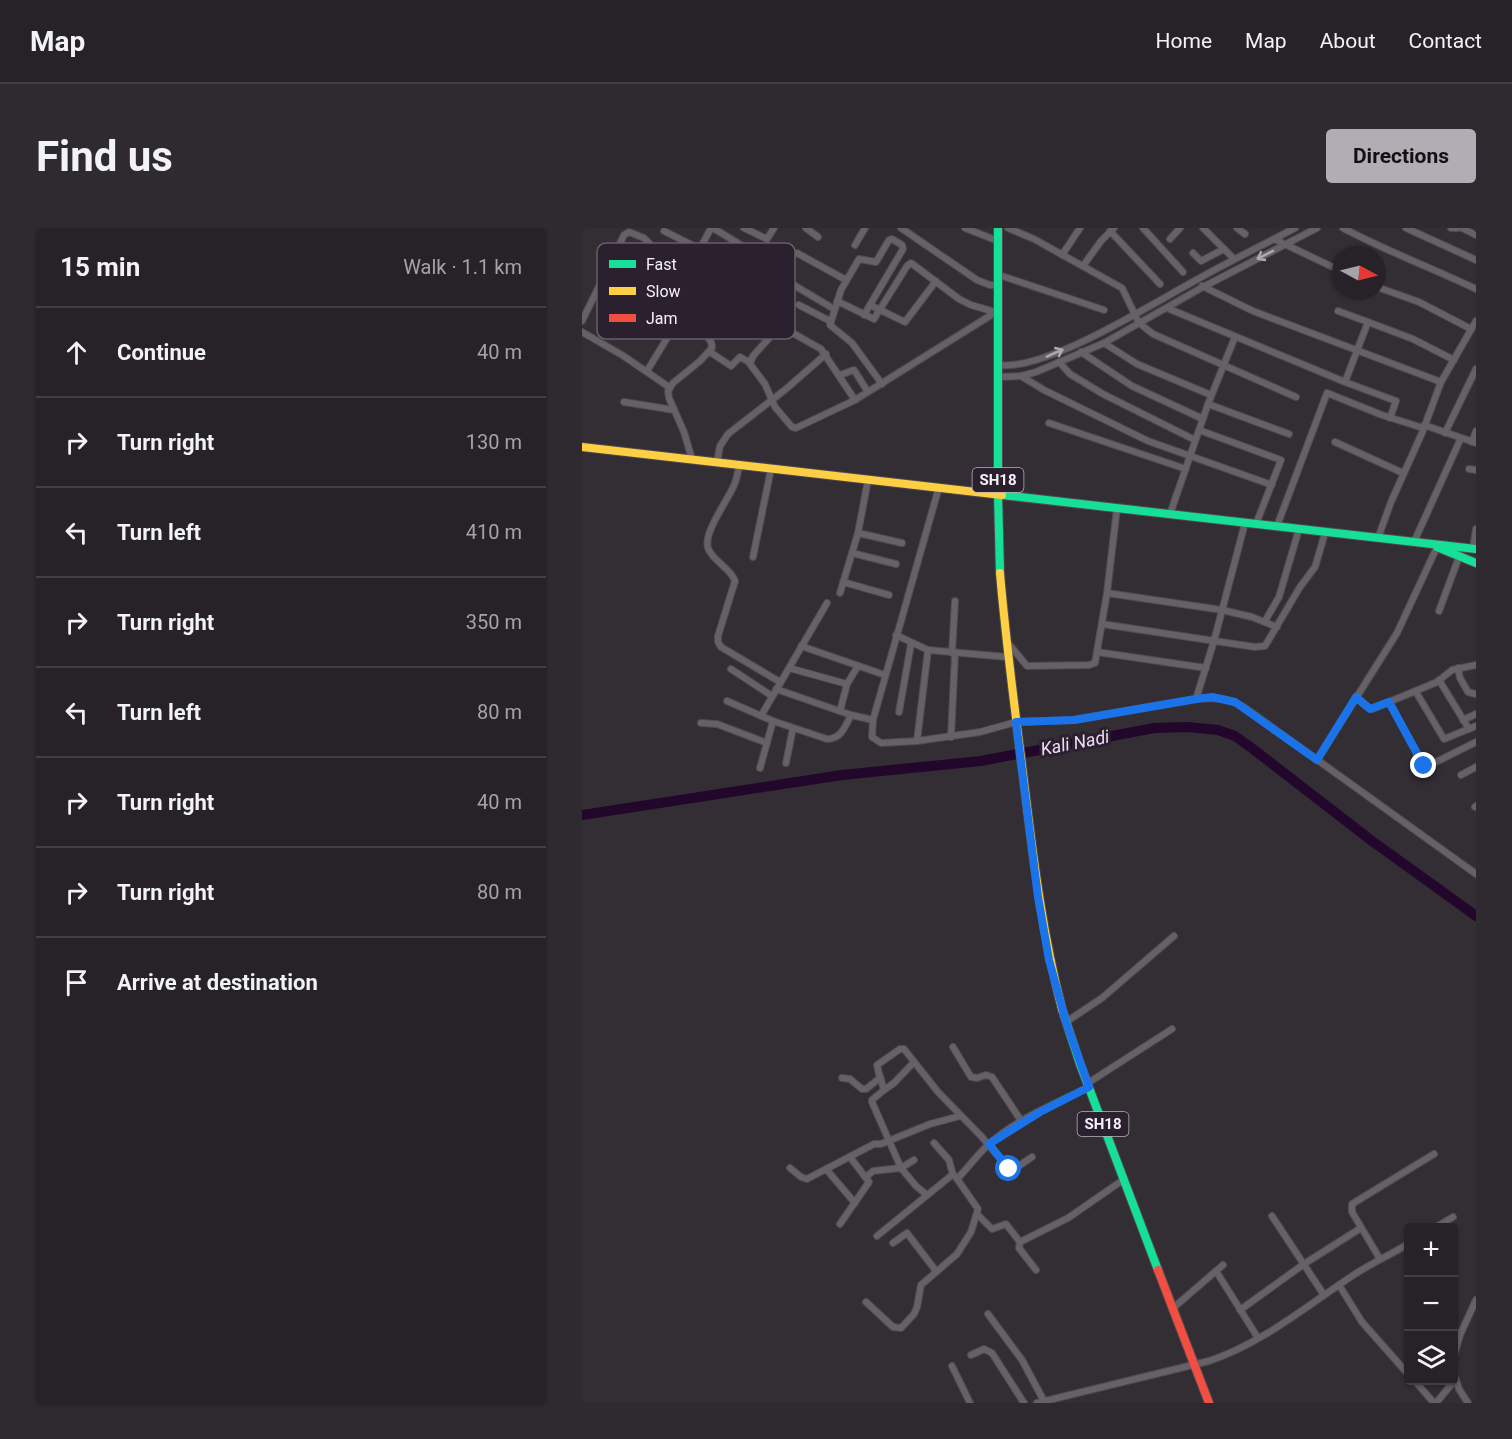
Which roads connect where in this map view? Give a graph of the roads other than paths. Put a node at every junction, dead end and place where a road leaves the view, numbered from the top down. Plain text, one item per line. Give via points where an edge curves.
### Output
1 (712, 228) edge
2 (744, 228) edge
3 (774, 228) edge
4 (806, 228) edge
5 (865, 228) edge
6 (901, 228) edge
7 (965, 228) edge
8 (998, 228) edge
9 (1008, 228) edge
10 (1080, 228) edge
11 (1143, 228) edge
12 (1180, 228) edge
13 (1203, 228) edge
14 (1237, 228) edge
15 (1295, 228) edge
16 (1317, 228) edge
17 (1343, 228) edge
18 (1406, 228) edge
19 (1451, 228) edge
20 (1460, 228) edge
21 (1112, 230) edge
22 (664, 231) dead end
23 (723, 231) edge
24 (1245, 234) dead end
25 (1476, 235) edge
26 (818, 237) dead end
27 (1170, 239) dead end
28 (1274, 239) junction
29 (998, 241) junction
30 (621, 243) edge
31 (648, 243) edge
32 (688, 243) edge
33 (703, 243) edge
34 (739, 243) edge
35 (855, 245) dead end
36 (1285, 245) junction
37 (1226, 251) junction
38 (795, 254) edge
39 (1193, 254) dead end
40 (1062, 255) junction
41 (1234, 259) junction
42 (1476, 260) edge
43 (1083, 266) junction
44 (1332, 267) edge
45 (1183, 272) dead end
46 (999, 275) junction
47 (846, 280) junction
48 (936, 280) junction
49 (1195, 280) junction
50 (1160, 284) dead end
51 (999, 285) junction
52 (795, 286) edge
53 (1203, 287) junction
54 (1476, 289) edge
55 (1386, 290) edge
56 (597, 291) edge
57 (837, 301) junction
58 (799, 305) dead end
59 (870, 305) junction
60 (1167, 308) junction
61 (834, 309) junction
62 (1104, 309) dead end
63 (880, 311) junction
64 (1338, 311) dead end
65 (998, 312) junction
66 (1134, 314) junction
67 (864, 315) junction
68 (582, 321) edge
69 (830, 321) junction
70 (1476, 321) edge
71 (1368, 322) junction
72 (1139, 323) junction
73 (1471, 329) junction
74 (582, 332) edge
75 (795, 334) edge
76 (1234, 337) junction
77 (666, 339) edge
78 (710, 339) edge
79 (769, 339) edge
80 (1104, 343) junction
81 (1357, 350) junction
82 (710, 352) junction
83 (1081, 352) junction
84 (826, 354) junction
85 (750, 360) junction
86 (1454, 360) junction
87 (1059, 362) junction
88 (999, 365) junction
89 (1224, 365) junction
90 (1476, 369) edge
91 (647, 371) junction
92 (840, 375) junction
93 (1021, 376) junction
94 (999, 377) junction
95 (1345, 382) junction
96 (1441, 382) junction
97 (882, 384) junction
98 (669, 387) junction
99 (868, 392) junction
100 (1211, 395) junction
101 (1296, 398) dead end
102 (855, 400) junction
103 (771, 401) junction
104 (624, 402) dead end
105 (1208, 404) junction
106 (674, 410) junction
107 (1390, 418) junction
108 (1203, 419) junction
109 (1049, 423) dead end
110 (1424, 427) junction
111 (1199, 430) junction
112 (1476, 431) edge
113 (1446, 433) junction
114 (1289, 434) dead end
115 (1461, 438) junction
116 (1195, 440) junction
117 (1335, 442) dead end
118 (1474, 443) edge
119 (582, 447) edge
120 (1190, 456) junction
121 (692, 459) junction
122 (717, 462) junction
123 (740, 464) junction
124 (771, 469) junction
125 (1186, 469) junction
126 (1404, 473) junction
127 (868, 480) junction
128 (1272, 484) junction
129 (939, 487) junction
130 (998, 494) junction
131 (1118, 508) junction
132 (1170, 514) junction
133 (1245, 523) junction
134 (1256, 524) junction
135 (1277, 526) junction
136 (1299, 529) junction
137 (1476, 530) edge
138 (1325, 532) junction
139 (858, 533) junction
140 (1378, 538) junction
141 (1414, 542) junction
142 (902, 543) dead end
143 (1432, 546) junction
144 (1475, 549) edge
145 (852, 553) junction
146 (753, 557) dead end
147 (1459, 557) junction
148 (1476, 563) edge
149 (896, 564) dead end
150 (843, 582) junction
151 (840, 593) dead end
152 (1107, 593) junction
153 (889, 595) dead end
154 (955, 601) dead end
155 (827, 603) dead end
156 (1222, 610) junction
157 (1439, 611) dead end
158 (1265, 621) junction
159 (1102, 624) junction
160 (1277, 627) junction
161 (896, 636) junction
162 (1006, 640) junction
163 (1214, 641) junction
164 (911, 644) junction
165 (801, 646) junction
166 (928, 650) junction
167 (1098, 652) junction
168 (954, 653) junction
169 (1007, 657) junction
170 (1476, 665) edge
171 (858, 666) junction
172 (789, 668) junction
173 (1206, 668) junction
174 (1458, 668) junction
175 (731, 669) dead end
176 (885, 675) junction
177 (1439, 680) junction
178 (780, 682) junction
179 (847, 684) junction
180 (774, 692) junction
181 (1416, 692) junction
182 (1476, 694) edge
183 (1356, 697) junction
184 (1196, 699) junction
185 (726, 700) dead end
186 (1389, 702) junction
187 (840, 711) junction
188 (899, 712) dead end
189 (1476, 714) edge
190 (761, 716) junction
191 (857, 717) junction
192 (873, 720) junction
193 (1463, 720) junction
194 (773, 721) junction
195 (701, 723) dead end
196 (1017, 726) junction
197 (1476, 726) edge
198 (793, 728) junction
199 (1469, 729) junction
200 (951, 737) junction
201 (917, 741) junction
202 (767, 742) junction
203 (1476, 742) edge
204 (1317, 760) junction
205 (786, 763) dead end
206 (1476, 767) edge
207 (760, 768) dead end
208 (1461, 775) dead end
209 (1476, 864) edge
210 (1473, 872) edge
211 (1174, 936) dead end
212 (1066, 1022) junction
213 (1172, 1029) dead end
214 (953, 1047) dead end
215 (914, 1062) junction
216 (880, 1076) junction
217 (842, 1078) dead end
218 (1088, 1085) junction
219 (884, 1090) junction
220 (960, 1116) junction
221 (1022, 1122) junction
222 (890, 1140) junction
223 (934, 1143) dead end
224 (989, 1144) junction
225 (1434, 1154) dead end
226 (850, 1157) junction
227 (1032, 1157) dead end
228 (914, 1160) dead end
229 (790, 1168) dead end
230 (826, 1168) junction
231 (901, 1168) junction
232 (866, 1177) junction
233 (955, 1177) junction
234 (1124, 1180) junction
235 (927, 1195) junction
236 (855, 1203) junction
237 (978, 1215) junction
238 (1272, 1216) dead end
239 (1454, 1216) dead end
240 (1442, 1223) edge
241 (840, 1224) dead end
242 (1361, 1228) junction
243 (877, 1236) dead end
244 (1020, 1242) junction
245 (892, 1244) dead end
246 (1404, 1246) edge
247 (1380, 1260) junction
248 (1304, 1264) junction
249 (1223, 1265) dead end
250 (1036, 1270) dead end
251 (936, 1271) junction
252 (1216, 1271) junction
253 (1339, 1285) junction
254 (1323, 1295) junction
255 (1476, 1300) edge
256 (866, 1302) dead end
257 (1172, 1308) junction
258 (1240, 1310) junction
259 (988, 1314) dead end
260 (1258, 1338) junction
261 (1458, 1342) edge
262 (971, 1355) dead end
263 (1194, 1364) junction
264 (952, 1366) dead end
265 (1404, 1369) edge
266 (1458, 1384) edge
267 (1419, 1385) edge
268 (1448, 1385) edge
269 (1044, 1401) junction
270 (970, 1403) edge
271 (1024, 1403) edge
272 (1036, 1403) edge
273 (1209, 1403) edge
274 (1435, 1403) edge
275 (1468, 1403) edge

1 - 23 street
1 - 33 street
2 - 3 street via 767,239
4 - 26 street
5 - 35 street
6 - 51 street via 977,280
7 - 29 street
8 - 29 main road, SH18
9 - 40 street
10 - 40 street
11 - 45 street
12 - 27 street
13 - 37 street
14 - 24 street
15 - 28 street
16 - 36 street
17 - 54 street
18 - 42 street
19 - 20 street
20 - 25 street
21 - 43 street
21 - 50 street
22 - 32 street
23 - 34 street
28 - 36 street
28 - 41 street
29 - 46 main road, SH18
30 - 31 street via 626,232 639,235
36 - 44 street
36 -> 53 street
37 - 39 street via 1201,261
37 - 41 street
38 - 47 street
40 - 43 street
41 - 49 street
43 - 66 street via 1122,288
46 - 51 main road, SH18
46 - 62 street
47 - 57 street
47 - 59 street via 859,259 876,262 889,239 902,245
48 - 63 street via 905,322
48 - 63 street via 909,263
48 - 65 street via 971,305
49 - 53 street
49 - 66 street
51 - 65 main road, SH18
52 - 61 street
53 - 60 street
53 - 81 street via 1253,311
55 - 73 street
56 - 68 street
57 - 61 street
57 - 67 street
58 - 69 street
59 - 63 street
59 - 67 street
60 - 72 street
60 - 76 street
61 - 69 street
63 - 67 street via 874,319
64 - 71 street
65 - 88 main road, SH18
65 - 97 street
66 - 72 street
88 -> 66 street via 1033,362
69 - 97 street
70 - 73 street
71 - 81 street
71 - 86 street
72 - 80 street
72 - 89 street via 1162,339
73 - 86 street
74 - 91 street
75 - 84 street
76 - 89 street
76 - 95 street
77 - 91 street
78 - 82 street via 713,343
79 - 85 street
80 - 83 street
80 - 100 street via 1137,364
81 - 95 street
81 - 96 street
82 - 85 street via 730,366 740,357
82 - 98 street
83 - 87 street
83 - 108 street via 1132,386
84 - 92 street
84 - 103 street
85 - 103 street
86 - 96 street
87 - 93 street
87 - 116 street via 1070,374 1103,394
88 - 94 main road, SH18
89 - 100 street
89 - 101 street
90 - 113 street
91 - 98 street
92 - 99 street via 855,371
92 - 102 street
93 - 94 street
93 - 120 street via 1125,431
94 - 130 main road, SH18
95 - 107 street via 1396,400
96 - 110 street
97 - 99 street
98 - 106 street
99 - 102 street
100 - 105 street
102 - 103 street via 796,428
103 - 122 street via 722,440
104 - 106 street
105 - 108 street
105 - 114 street
106 - 121 street
107 - 110 street
107 - 135 street via 1327,393
108 - 111 street
109 - 125 street
110 - 113 street
110 - 126 street
111 - 116 street
111 - 128 street via 1279,458
112 - 118 street
113 - 115 street
115 - 118 street
115 - 141 street
116 - 120 street
117 - 126 street
119 - 121 main road
120 - 125 street
120 - 128 street
121 - 122 main road
122 - 123 main road
123 - 124 main road
123 - 178 street via 708,541 708,549 735,581 718,642
124 - 127 main road
124 - 146 street
125 - 132 street
126 - 140 street
127 - 129 main road
127 - 139 street
128 - 134 street
129 - 130 main road
129 - 161 street
130 - 131 main road
130 - 162 main road, SH18
131 - 132 main road
131 - 152 street
132 - 133 main road
133 - 134 main road
133 - 156 street
134 - 135 main road
135 - 136 main road
136 - 138 main road
136 - 158 street via 1279,597
137 - 144 street
138 - 140 main road
138 - 160 street via 1315,567
139 - 142 street
139 - 145 street
140 - 141 main road
141 - 143 main road
143 - 144 main road
143 - 147 main road
143 - 183 street via 1397,633
145 - 149 street
145 - 150 street
147 - 148 main road
147 - 157 street
150 - 151 street
150 - 153 street
152 - 156 street
152 - 159 street
154 - 168 street
155 - 165 street
156 - 158 street
156 - 163 street
158 - 160 street
159 - 163 street
159 - 167 street
160 - 163 street via 1268,643 1260,648
161 - 164 street
161 - 176 street
162 - 167 street via 1023,664 1032,667 1093,665
162 - 169 main road, SH18
163 - 173 street
164 - 166 street
164 - 188 street
165 - 171 street
165 - 172 street
166 - 168 street
166 - 201 street
167 - 173 street
168 - 169 street
168 - 200 street
169 - 196 main road, SH18
170 - 174 street
171 - 176 street
171 - 179 street
172 - 178 street
172 - 179 street
173 - 184 street
174 - 177 street
174 - 182 street via 1468,692
175 - 180 street
176 - 192 street
177 - 181 street
177 - 193 street
178 - 180 street
179 - 187 street
180 - 187 street
180 - 190 street
181 - 186 street
181 - 199 street via 1442,738 1446,740
183 - 186 street via 1370,709
183 - 204 street
184 - 196 street
184 - 204 street via 1212,697 1235,702
185 - 190 street
186 - 203 street via 1426,767
187 - 191 street
189 - 193 street
190 - 194 street
191 - 192 street
191 - 198 street via 833,739
192 - 201 street via 872,737 876,741
193 - 199 street
194 - 198 street
194 - 202 street
195 - 202 street via 717,724
196 - 200 street
196 - 212 main road, SH18 via 1038,897 1049,960
197 - 199 street
198 - 205 street
200 - 201 street
202 - 207 street
204 - 210 street
206 - 208 street
209 - 210 street
211 - 212 street via 1102,998
212 - 218 main road, SH18
213 - 218 street
214 - 221 street via 971,1077 992,1077
215 - 216 street via 900,1049 878,1065
215 - 219 street
215 - 220 street
216 - 217 street via 864,1089
216 - 219 street
218 - 221 street
218 - 234 main road, SH18
219 - 222 street via 872,1101
220 - 222 street
220 - 224 street
221 - 224 street
222 - 226 street
222 - 231 street
223 - 233 street via 949,1160
224 - 227 street via 1010,1170
224 - 233 street
225 - 242 street via 1352,1204
226 - 230 street
226 - 232 street
228 - 231 street
229 - 230 street via 807,1179
230 - 236 street
231 - 232 street via 873,1171
231 - 235 street
232 - 236 street via 868,1185
233 - 235 street
233 - 237 street
234 - 244 street via 1068,1218
234 - 257 main road, SH18
235 - 243 street
236 - 241 street
237 - 244 street via 992,1229 1006,1224
237 - 251 street via 957,1254
238 - 248 street
239 - 240 street
242 - 247 street
242 - 248 street
244 - 250 street via 1019,1248
245 - 251 street via 907,1233
246 - 247 street
247 - 253 street
248 - 254 street
248 - 258 street
249 - 252 street
251 - 256 street via 921,1285 914,1314 901,1328 893,1327
252 - 257 street
252 - 258 street
253 - 254 street
253 - 265 street via 1362,1322
254 - 260 street
255 - 261 street
257 - 263 main road, SH18
258 - 260 street
259 - 269 street via 1022,1360
260 - 263 street via 1227,1354
262 - 271 street via 988,1350
263 - 269 street
263 - 273 main road, SH18
264 - 270 street
266 - 275 street
267 - 274 street
268 - 274 street
269 - 272 street

